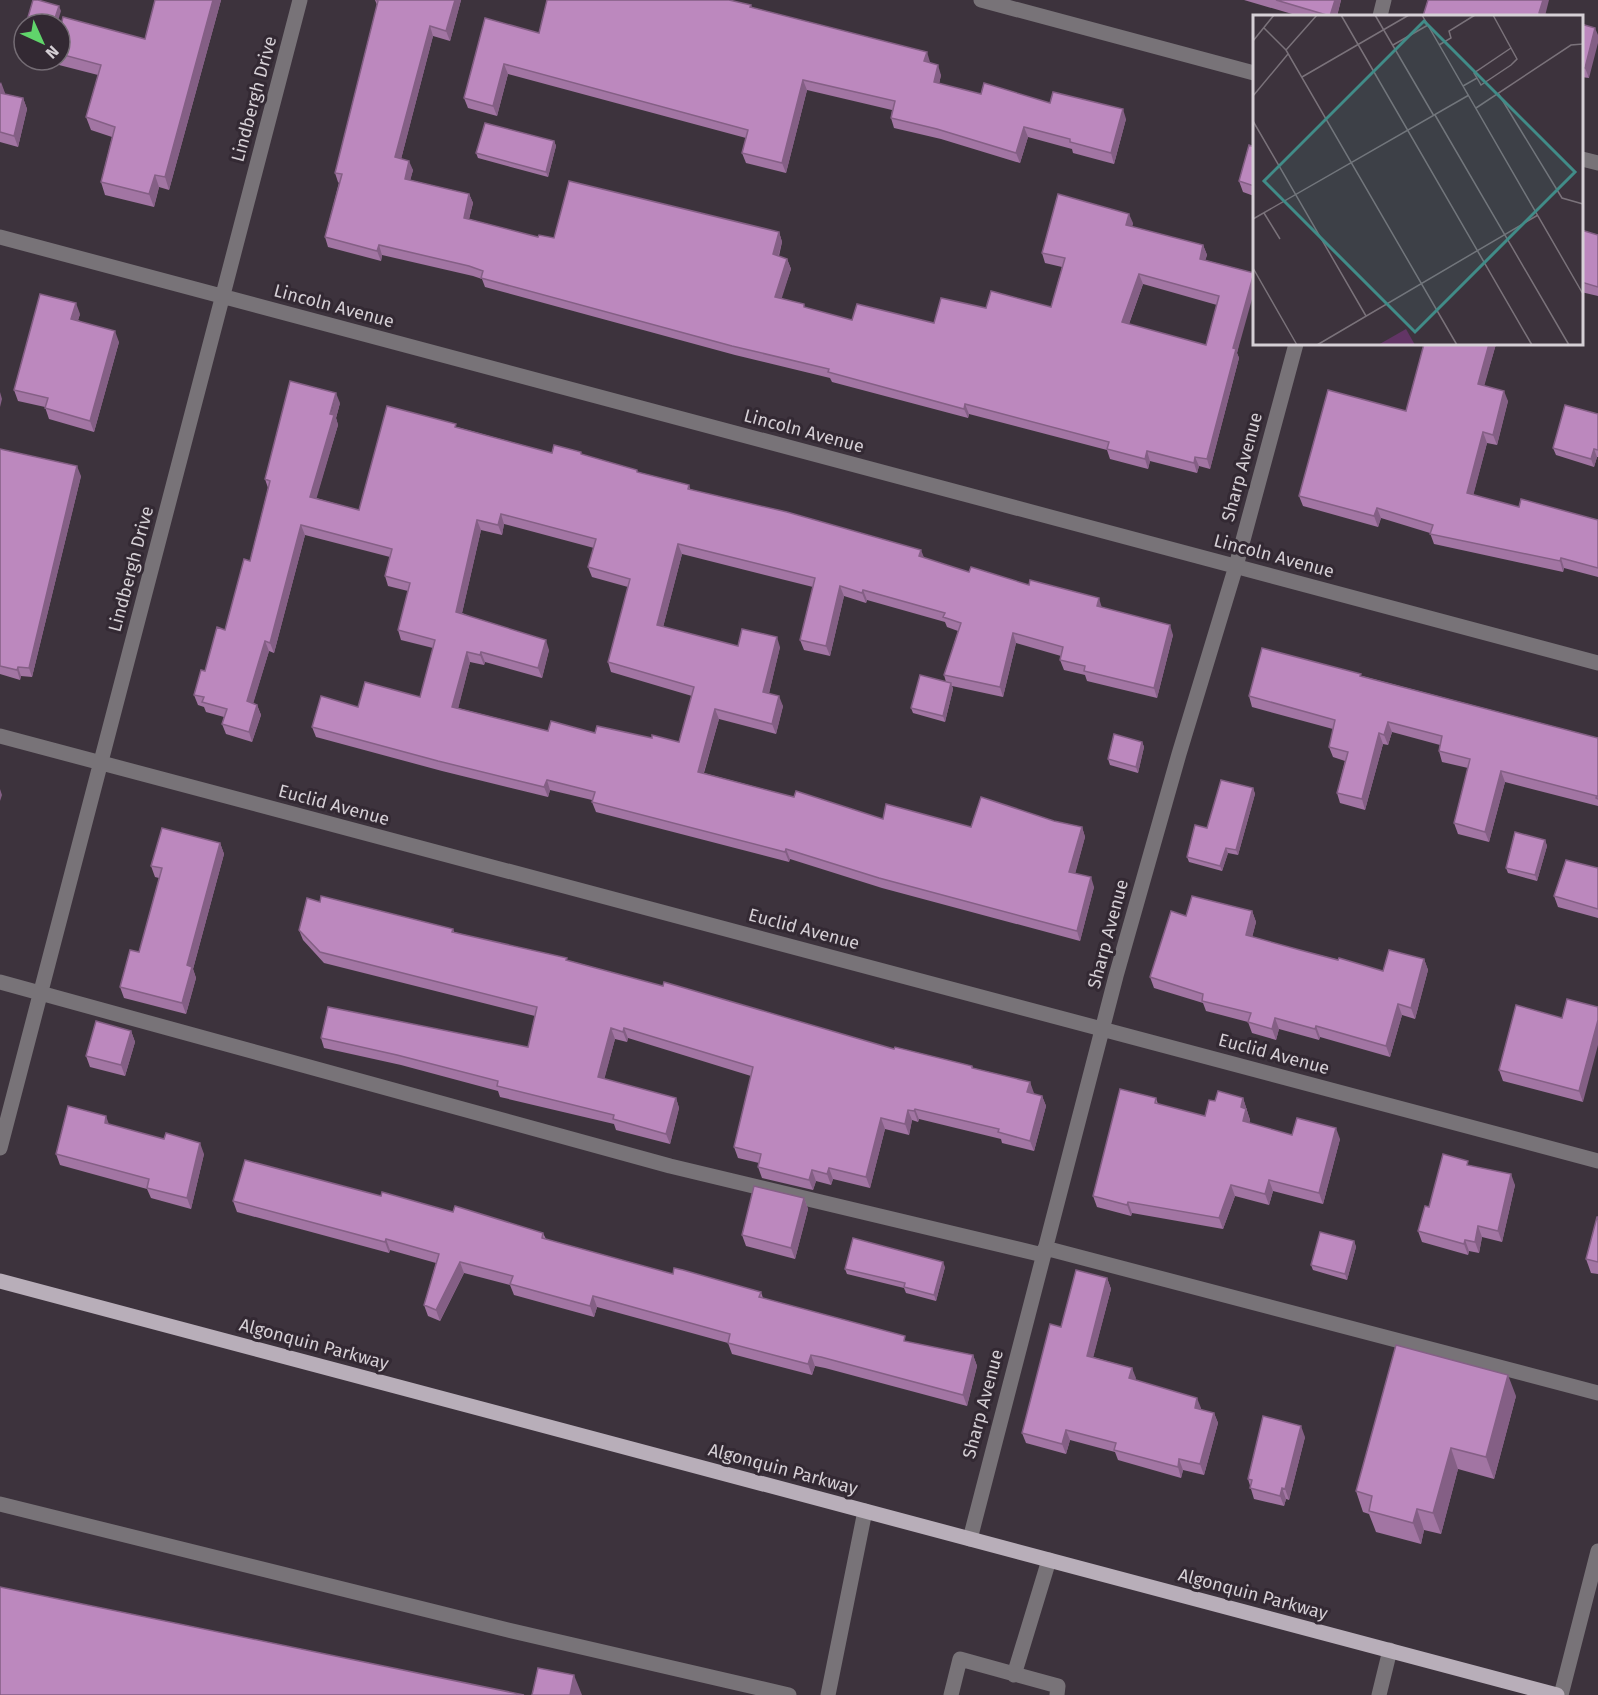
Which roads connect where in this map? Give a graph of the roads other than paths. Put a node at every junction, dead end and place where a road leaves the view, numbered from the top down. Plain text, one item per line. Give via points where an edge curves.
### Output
1 (300, 0) edge
2 (981, 0) edge
3 (1384, 0) edge
4 (1380, 15) edge
5 (1253, 73) edge
6 (1583, 160) edge
7 (1598, 164) edge
8 (0, 237) edge
9 (223, 296) junction
10 (1296, 345) edge
11 (1236, 566) junction
12 (1598, 663) edge
13 (0, 736) edge
14 (101, 763) junction
15 (0, 982) edge
16 (41, 993) junction
17 (1103, 1028) junction
18 (0, 1148) edge
19 (1598, 1161) edge
20 (1044, 1251) junction
21 (0, 1281) edge
22 (1598, 1393) edge
23 (0, 1504) edge
24 (866, 1511) junction
25 (970, 1539) junction
26 (1598, 1551) edge
27 (1049, 1560) junction
28 (1390, 1650) junction
29 (1014, 1675) junction
30 (789, 1695) edge
31 (828, 1695) edge
32 (951, 1695) edge
33 (1057, 1695) edge
34 (1379, 1695) edge
35 (1559, 1695) edge

1 - 9 street, Lindbergh Drive
2 - 5 street
3 - 4 street
6 - 7 street
8 - 9 street, Lincoln Avenue
9 - 11 street, Lincoln Avenue
9 - 14 street, Lindbergh Drive
10 - 11 street, Sharp Avenue
11 - 12 street, Lincoln Avenue
11 - 17 street, Sharp Avenue
13 - 14 street, Euclid Avenue
14 - 16 street, Lindbergh Drive
14 - 17 street, Euclid Avenue
15 - 16 street
16 - 18 street, Lindbergh Drive
16 - 20 street via 670,1166
17 - 19 street, Euclid Avenue
17 - 20 street, Sharp Avenue
20 - 22 street
20 - 25 street, Sharp Avenue
21 - 24 main road, Algonquin Parkway
23 - 30 street
24 - 25 main road, Algonquin Parkway
24 - 31 street
25 - 27 main road, Algonquin Parkway
26 - 35 street
27 - 28 main road, Algonquin Parkway
27 - 29 street
28 - 34 street
28 - 35 main road, Algonquin Parkway
29 - 32 street via 960,1659
29 - 33 street via 1058,1686

